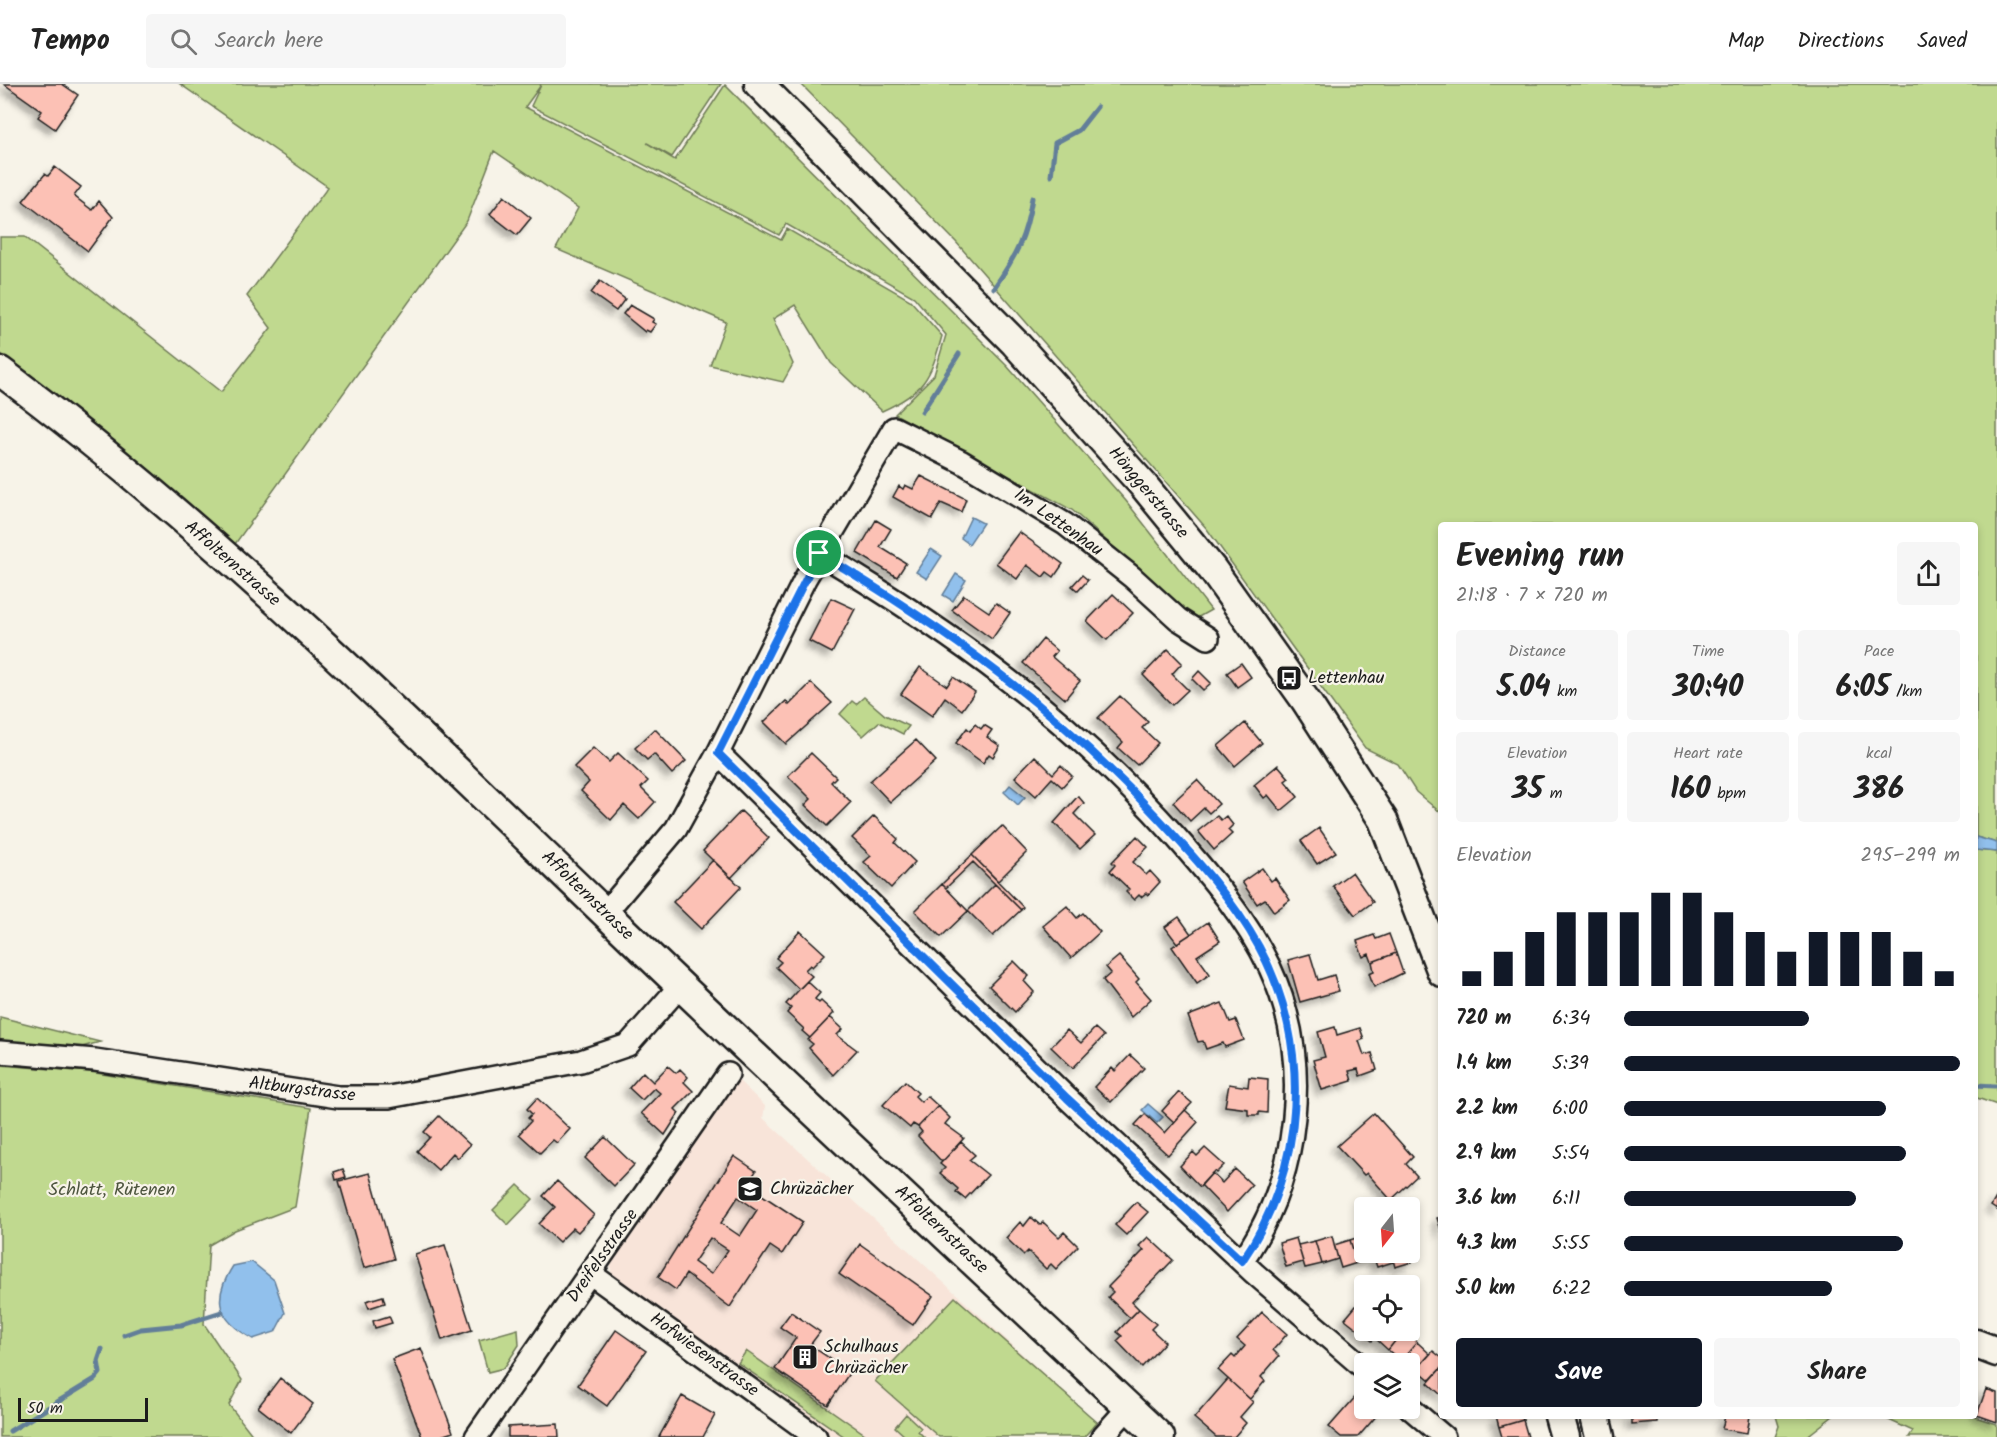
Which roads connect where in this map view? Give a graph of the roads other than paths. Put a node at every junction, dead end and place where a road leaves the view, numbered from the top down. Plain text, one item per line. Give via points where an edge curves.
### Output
1 (759, 84) edge
2 (0, 371) edge
3 (819, 553) junction
4 (1208, 638) dead end
5 (718, 753) junction
6 (605, 913) junction
7 (1438, 962) edge
8 (680, 986) junction
9 (0, 1052) edge
10 (729, 1074) dead end
11 (1242, 1261) junction
12 (591, 1274) junction
13 (1978, 1345) edge
14 (1997, 1352) edge
15 (1354, 1359) edge
16 (1129, 1407) junction
17 (1420, 1417) edge
18 (1560, 1419) edge
19 (1596, 1419) edge
20 (477, 1437) edge
21 (816, 1437) edge
22 (1102, 1437) edge
23 (1160, 1437) edge
24 (1444, 1437) edge
25 (1565, 1437) edge
26 (1600, 1437) edge

1 - 7 street, Hönggerstrasse via 1015,343 1144,486 1212,569 1306,701 1383,820
2 - 6 street, Affolternstrasse via 230,559
3 - 4 street, Im Lettenhau via 894,428 962,462 1065,524 1178,619
3 - 5 street
3 - 11 street via 967,647 1064,724 1112,768 1167,828 1223,891 1248,928 1271,970 1291,1035 1295,1109 1275,1199 1260,1234
5 - 6 street via 676,829
5 - 11 street via 1067,1098
6 - 8 street, Affolternstrasse
8 - 9 street, Altburgstrasse via 628,1045 581,1061 389,1097 338,1097 95,1060
8 - 16 street, Affolternstrasse
10 - 12 street, Dreifelsstrasse
11 - 15 street
12 - 20 street, Dreifelsstrasse
12 - 21 street, Hofwiesenstrasse
13 - 14 street
16 - 22 street
16 - 23 street, Affolternstrasse
17 - 24 street
18 - 25 street
19 - 26 street

